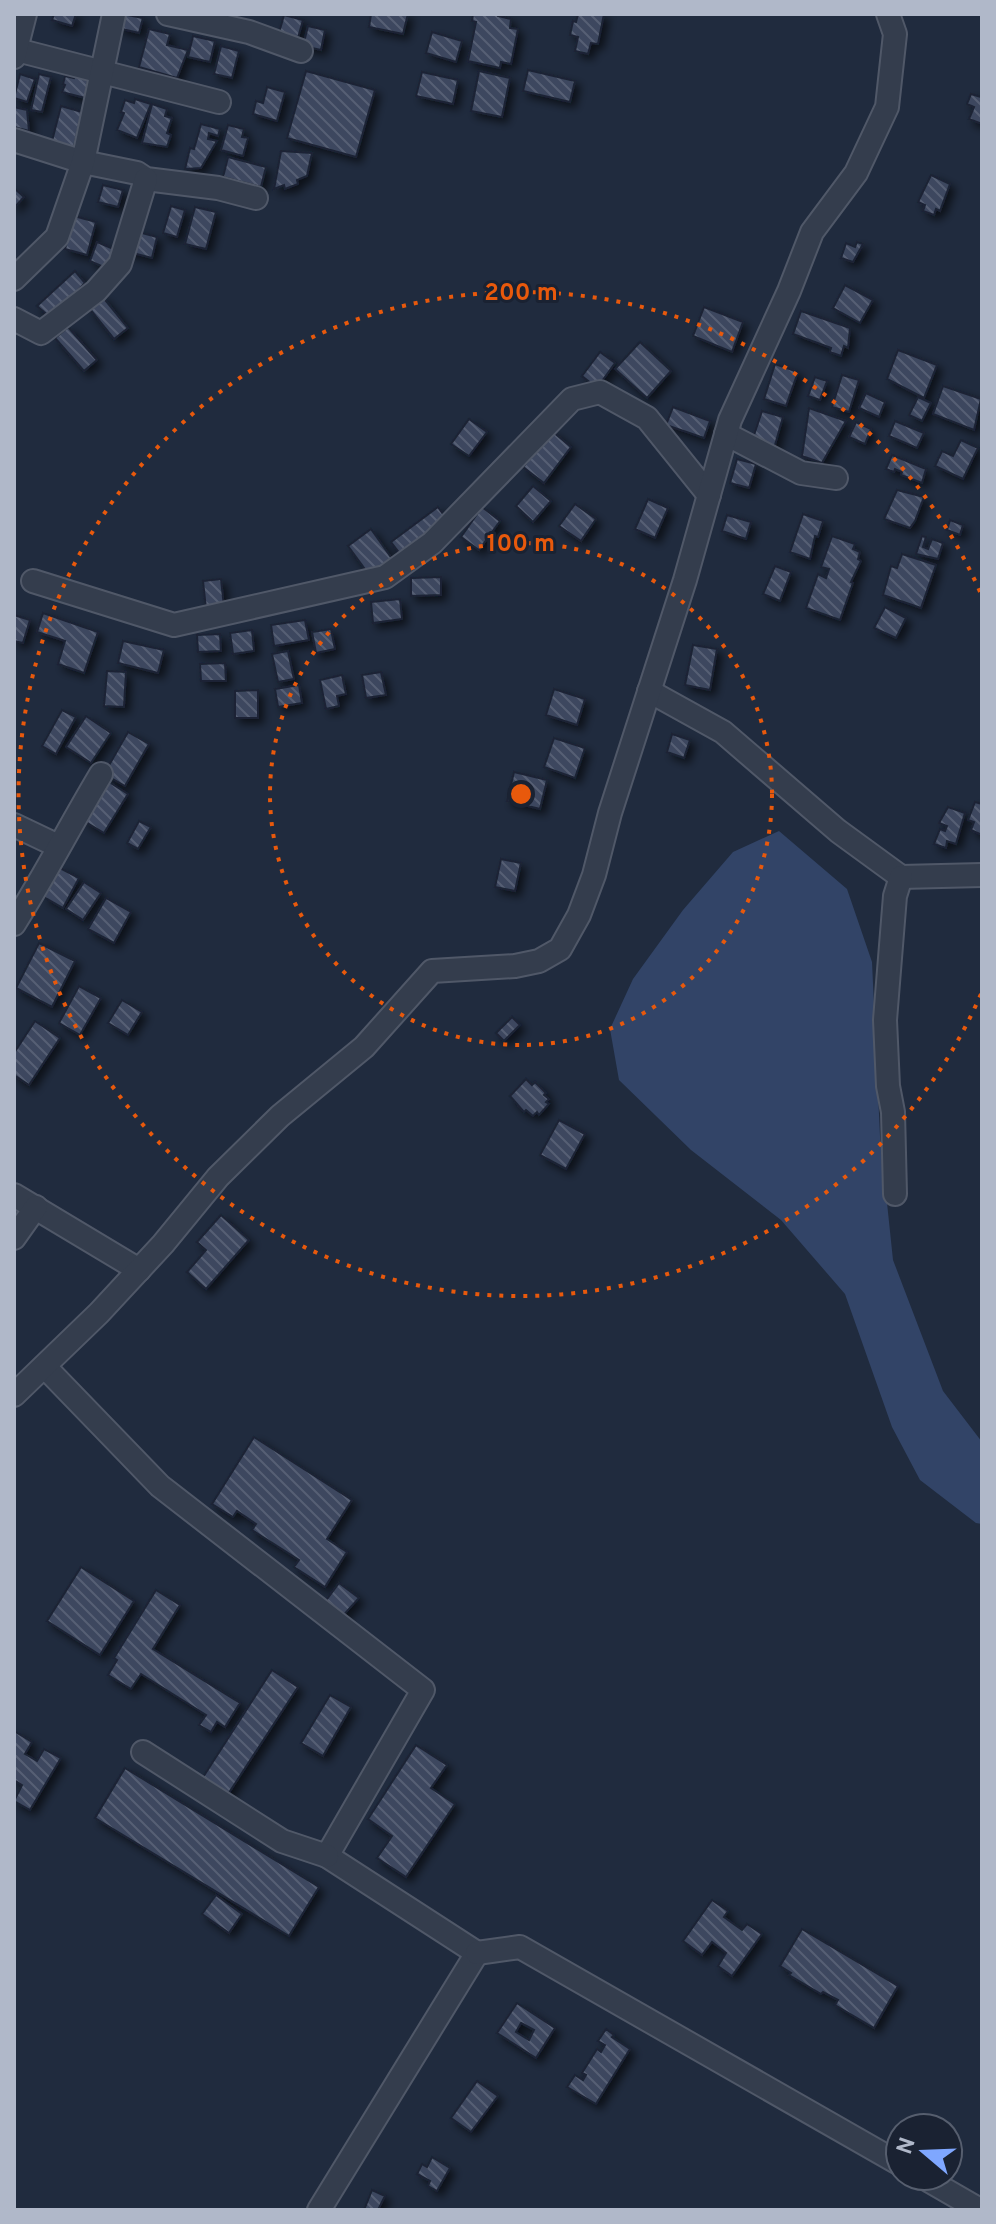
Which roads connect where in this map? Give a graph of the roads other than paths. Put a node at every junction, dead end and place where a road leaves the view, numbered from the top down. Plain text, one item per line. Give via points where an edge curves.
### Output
1 (25, 14) edge
2 (114, 14) edge
3 (168, 14) edge
4 (888, 14) edge
5 (301, 51) dead end
6 (15, 54) edge
7 (104, 71) junction
8 (219, 102) dead end
9 (14, 140) edge
10 (83, 162) junction
11 (146, 179) junction
12 (256, 198) dead end
13 (14, 279) edge
14 (14, 319) edge
15 (726, 434) junction
16 (836, 478) dead end
17 (709, 495) junction
18 (33, 581) dead end
19 (649, 691) junction
20 (101, 774) dead end
21 (14, 825) edge
22 (58, 846) junction
23 (982, 875) edge
24 (901, 877) junction
25 (14, 924) edge
26 (895, 1194) dead end
27 (14, 1195) edge
28 (36, 1207) junction
29 (14, 1238) edge
30 (139, 1270) junction
31 (45, 1367) junction
32 (14, 1395) edge
33 (143, 1752) dead end
34 (327, 1856) junction
35 (477, 1953) junction
36 (884, 2155) edge
37 (949, 2192) edge
38 (319, 2210) edge
39 (980, 2210) edge

1 - 6 street
2 - 7 street
3 - 5 street via 249,32
4 - 15 street via 895,34 887,107 856,173 812,232
6 - 7 street
7 - 8 street
7 - 10 street
9 - 10 street
10 - 11 street
10 - 13 street via 57,237
11 - 12 street
11 - 14 street via 120,264 96,291 41,333
15 - 16 street via 801,473
15 - 17 street
17 - 18 street via 647,418 600,392 572,399 432,543 385,577 174,625
17 - 19 street
19 - 24 street via 723,732 838,831
19 - 30 street via 594,875 560,949 515,966 432,971 364,1047 280,1116 218,1177
20 - 22 street
21 - 22 street
22 - 25 street
23 - 24 street
24 - 26 street via 885,1020
27 - 28 street
28 - 29 street
28 - 30 street
30 - 31 street
31 - 32 street
31 - 34 street via 160,1486 423,1690
33 - 34 street via 282,1841
34 - 35 street
35 - 36 street via 520,1947
35 - 38 street
37 - 39 street

